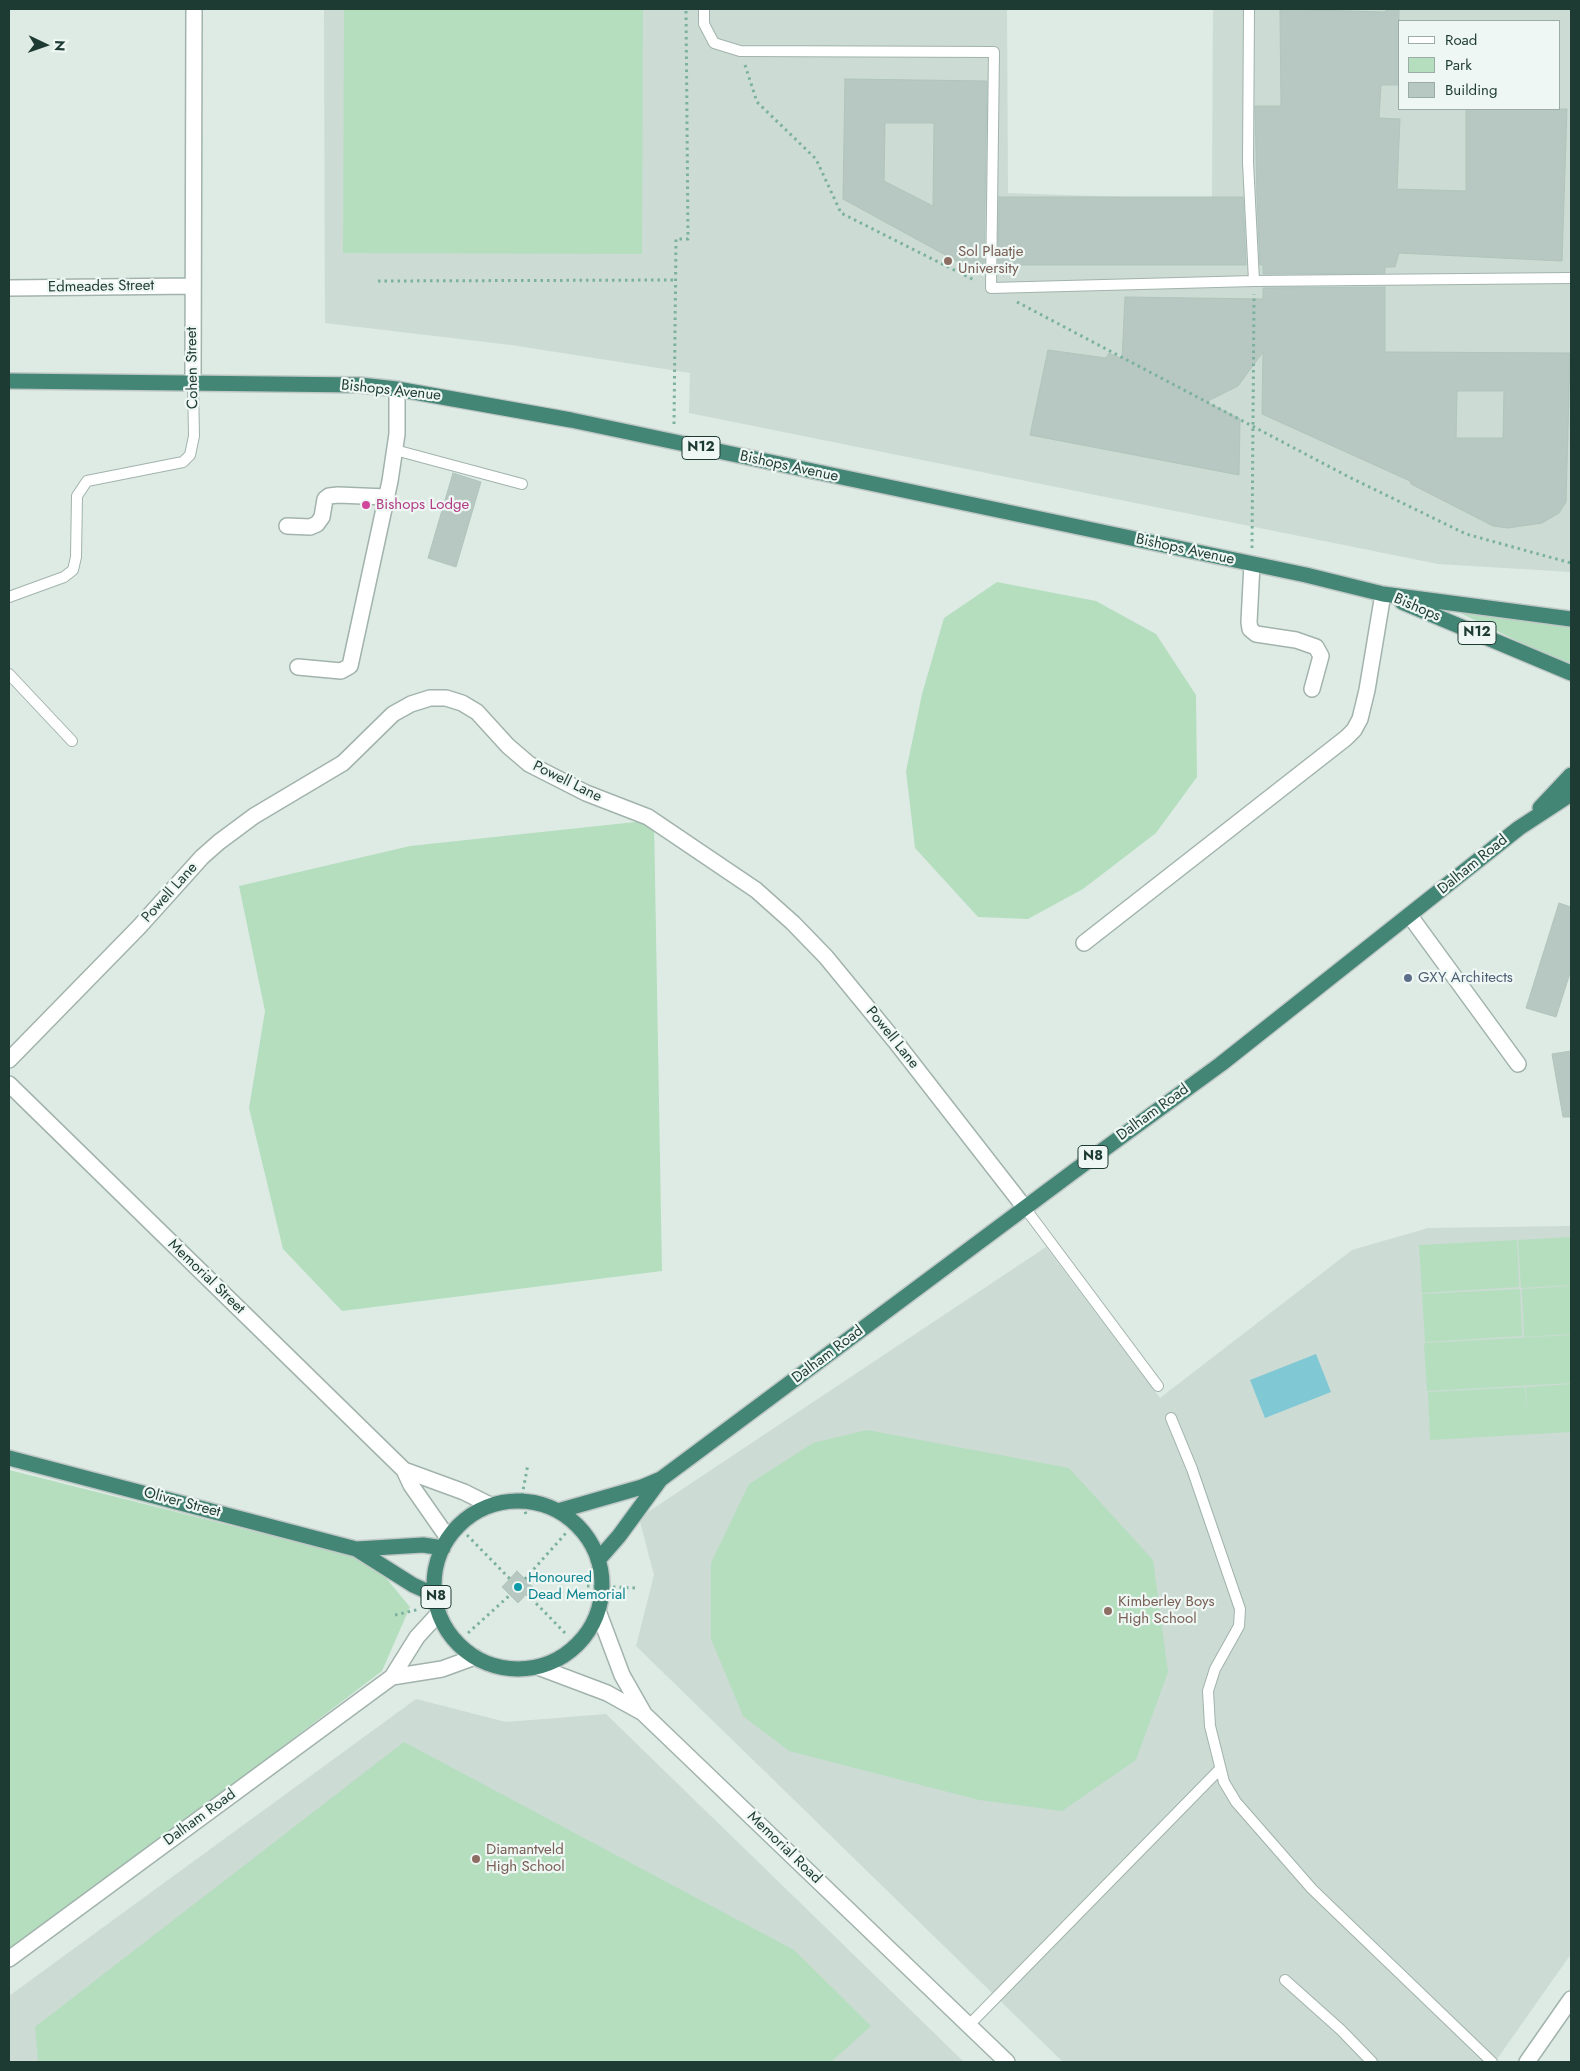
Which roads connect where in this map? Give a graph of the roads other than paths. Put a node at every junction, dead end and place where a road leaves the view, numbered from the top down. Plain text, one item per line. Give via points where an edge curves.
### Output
1 (194, 9) edge
2 (704, 9) edge
3 (1249, 9) edge
4 (1571, 278) edge
5 (1254, 281) junction
6 (193, 286) junction
7 (9, 288) edge
8 (9, 382) edge
9 (193, 382) junction
10 (397, 389) junction
11 (395, 450) junction
12 (522, 484) dead end
13 (387, 497) junction
14 (287, 526) dead end
15 (1252, 564) junction
16 (1383, 594) junction
17 (9, 597) edge
18 (1571, 619) edge
19 (298, 667) dead end
20 (1571, 673) edge
21 (9, 674) edge
22 (1312, 690) dead end
23 (72, 741) dead end
24 (1571, 776) edge
25 (1571, 794) edge
26 (1519, 828) junction
27 (1410, 916) junction
28 (1084, 943) dead end
29 (9, 1060) edge
30 (1518, 1064) dead end
31 (9, 1084) edge
32 (1025, 1208) junction
33 (1158, 1386) dead end
34 (1171, 1418) dead end
35 (9, 1458) edge
36 (404, 1470) junction
37 (661, 1479) junction
38 (490, 1506) junction
39 (558, 1511) junction
40 (446, 1543) junction
41 (356, 1549) junction
42 (598, 1560) junction
43 (435, 1595) junction
44 (598, 1611) junction
45 (439, 1613) junction
46 (475, 1657) junction
47 (538, 1667) junction
48 (392, 1677) junction
49 (643, 1713) junction
50 (1220, 1769) junction
51 (9, 1959) edge
52 (1285, 1980) dead end
53 (1571, 1999) edge
54 (969, 2026) junction
55 (1007, 2062) edge
56 (1372, 2062) edge
57 (1492, 2062) edge
58 (1527, 2062) edge

1 - 6 street, Cohen Street
2 - 5 lane via 704,24 714,43 740,51 994,52 991,288
3 - 5 lane via 1248,162
4 - 5 lane
6 - 7 street, Edmeades Street
6 - 9 street, Cohen Street
8 - 9 highway, Bishops Avenue / N12
9 - 10 highway, Bishops Avenue / N12 via 360,385
9 - 17 lane, Cohen Street via 194,436 190,455 183,462 87,482 77,496 73,570 64,577
10 - 11 street
10 - 15 highway, Bishops Avenue / N12 via 570,420
11 - 12 lane
11 - 13 street
13 - 14 street via 329,496 317,524 310,527
13 - 19 street via 350,666 341,671
15 - 16 highway, Bishops Avenue / N12
15 - 22 street via 1250,629 1256,634 1302,642 1320,651
16 - 18 highway, Bishops / N12
16 - 20 highway, Bishops / N12
16 - 28 street via 1367,690 1354,730
21 - 23 lane
24 - 26 highway, Dalham Road / N8
25 - 26 highway, Dalham Road / N8
26 - 27 highway, Dalham Road / N8
27 - 30 street
27 - 32 highway, Dalham Road / N8 via 1221,1064
29 - 32 street, Powell Lane via 219,842 254,816 343,763 392,714 430,698 446,698 477,712 529,764 586,793 648,817 756,890 793,922 895,1041
31 - 36 street, Memorial Street
32 - 33 lane
32 - 37 highway, Dalham Road / N8
34 - 50 lane via 1240,1609 1239,1626 1215,1669 1208,1691
35 - 41 highway, Oliver Street / N8
36 - 38 street, Memorial Street via 464,1492
36 - 40 street, Memorial Street
37 - 39 highway, Dalham Road / N8 via 642,1488
37 - 42 highway, Dalham Road / N8
38 - 39 highway, N8 via 546,1506
38 - 40 highway, N8 via 460,1524
39 - 42 highway, N8 via 575,1523 589,1540
40 - 41 highway, Oliver Street / N8
40 - 43 highway, N8 via 436,1570
41 - 43 highway, Oliver Street / N8
42 - 44 highway, N8 via 594,1586
43 - 45 highway, N8
44 - 47 highway, N8 via 591,1626 568,1652
44 - 49 street via 622,1675
45 - 46 highway, N8 via 454,1638
45 - 48 street, Dalham Road via 417,1637
46 - 47 highway, N8 via 506,1668
46 - 48 street, Dalham Road via 442,1669
47 - 49 street, Memorial Road via 607,1693
48 - 51 street, Dalham Road
49 - 54 street, Memorial Road
50 - 54 lane
50 - 57 lane via 1236,1802 1312,1889
52 - 56 lane
53 - 58 street
54 - 55 street, Memorial Road

